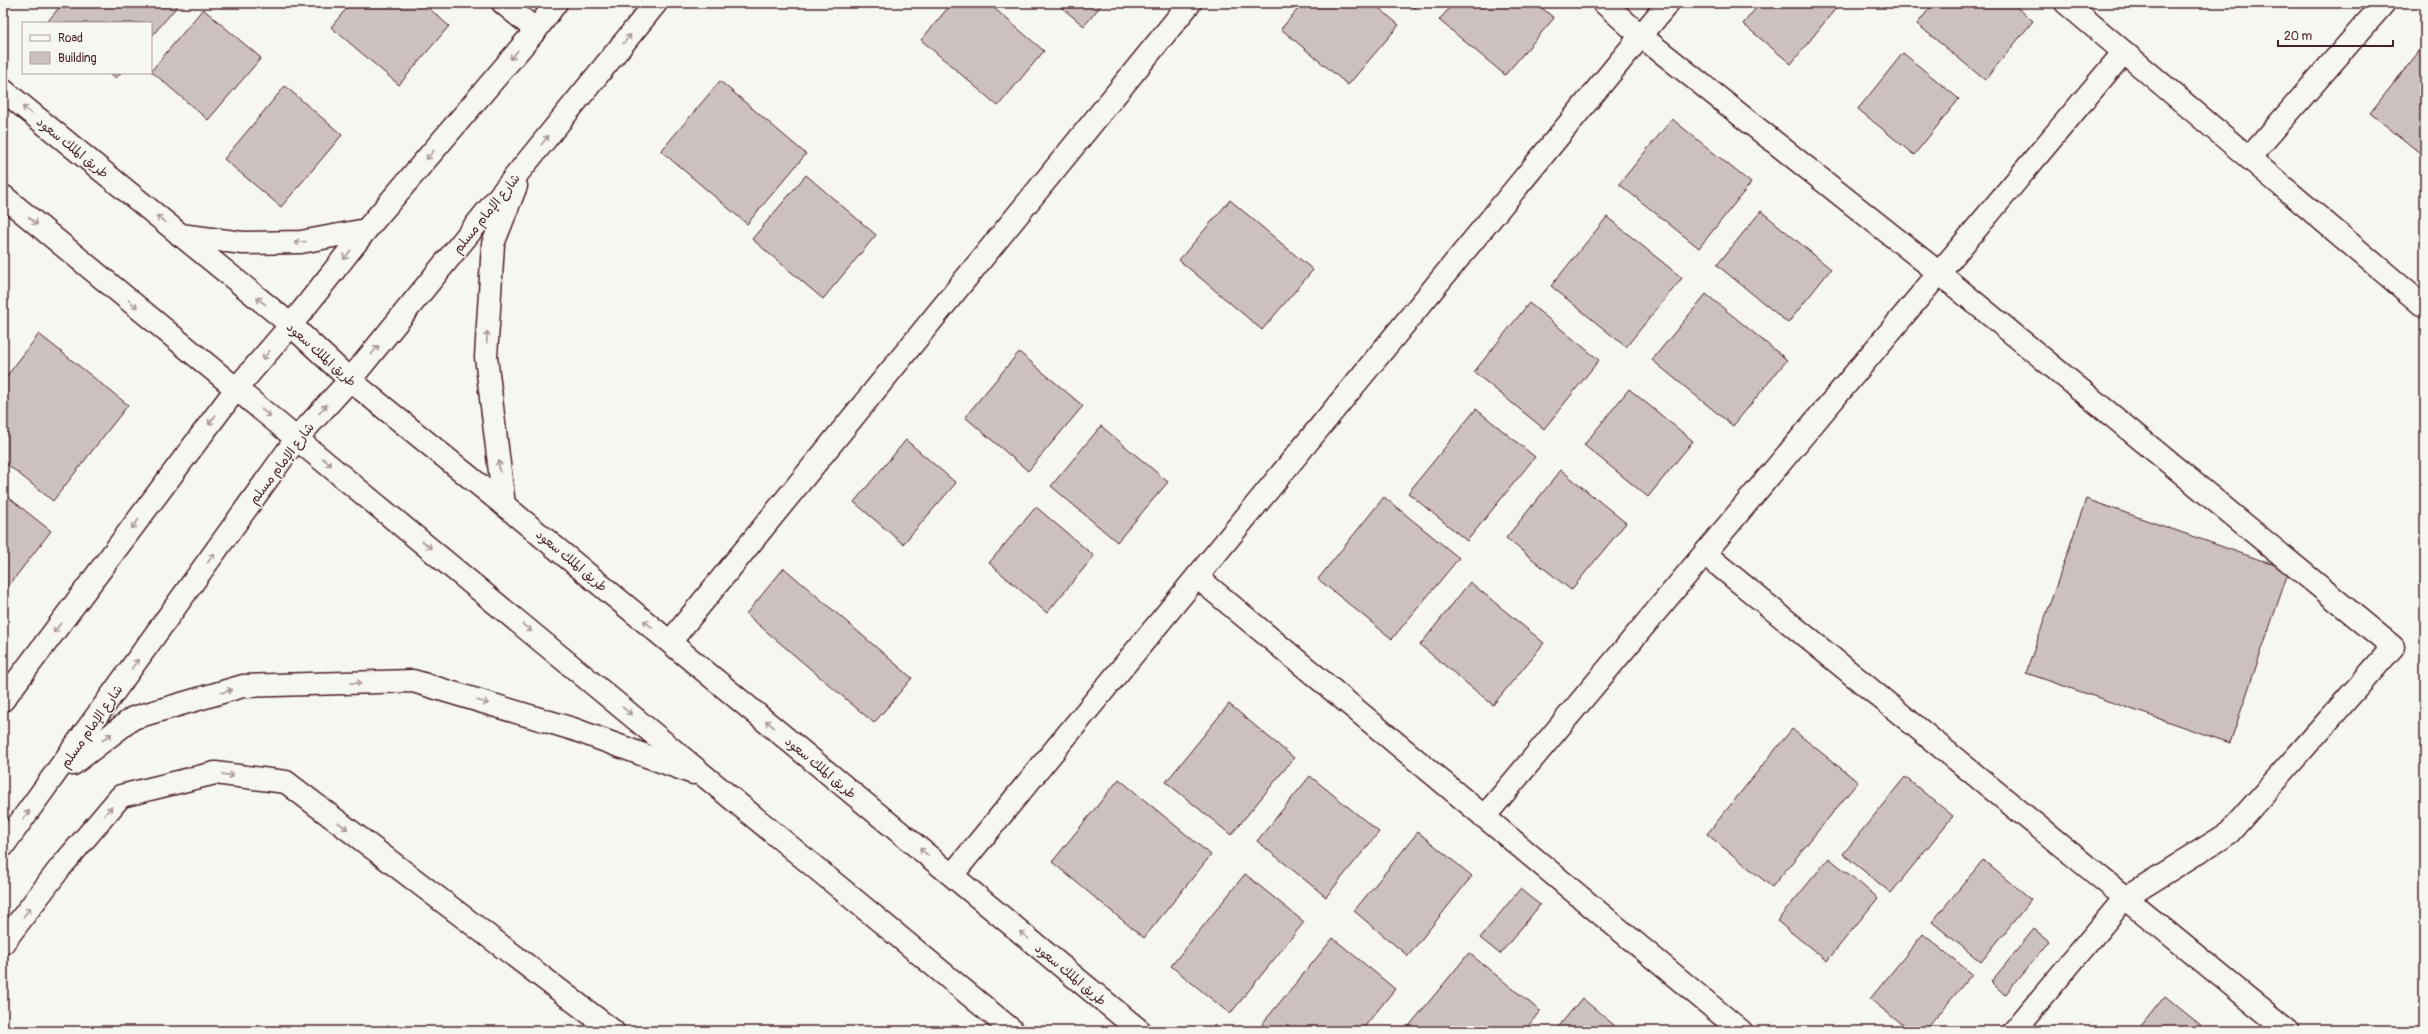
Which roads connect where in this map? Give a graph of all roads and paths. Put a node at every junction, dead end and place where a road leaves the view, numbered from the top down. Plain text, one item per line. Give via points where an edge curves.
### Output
1 (503, 3) edge
2 (556, 3) edge
3 (656, 3) edge
4 (1190, 3) edge
5 (1604, 3) edge
6 (1668, 3) edge
7 (2066, 3) edge
8 (2384, 3) edge
9 (536, 30) junction
10 (1641, 36) junction
11 (2124, 52) junction
12 (3, 90) edge
13 (2249, 158) junction
14 (525, 165) junction
15 (3, 196) edge
16 (366, 230) junction
17 (180, 235) junction
18 (1939, 273) junction
19 (2425, 307) edge
20 (292, 326) junction
21 (350, 380) junction
22 (236, 388) junction
23 (297, 438) junction
24 (504, 504) junction
25 (1705, 554) junction
26 (1198, 577) junction
27 (670, 642) junction
28 (3, 700) edge
29 (54, 778) junction
30 (708, 778) junction
31 (1484, 817) junction
32 (3, 846) edge
33 (952, 875) junction
34 (2125, 898) junction
35 (3, 943) edge
36 (614, 1031) edge
37 (1013, 1031) edge
38 (1140, 1031) edge
39 (1741, 1031) edge
40 (2014, 1031) edge
41 (2288, 1031) edge

1 - 9 street
2 - 9 street
14 -> 3 street, شارع الإمام مسلم
4 - 27 street
5 - 10 street
6 - 10 street
7 - 11 street
8 - 13 street
9 -> 16 street
10 - 18 street
10 - 26 street
11 - 13 street
11 - 18 street
17 -> 12 street, طريق الملك سعود
13 - 19 street
21 -> 14 street, شارع الإمام مسلم
24 -> 14 street via 486,357 493,244
15 -> 22 street
16 -> 17 street via 300,242 243,243
16 -> 20 street
20 -> 17 street, طريق الملك سعود
18 - 25 street
18 - 34 street via 2393,647 2229,833
20 - 21 street, طريق الملك سعود
20 -> 22 street
23 -> 21 street, شارع الإمام مسلم
21 - 24 street, طريق الملك سعود
22 -> 23 street
22 -> 28 street
29 -> 23 street, شارع الإمام مسلم
23 -> 30 street
27 -> 24 street, طريق الملك سعود
25 - 31 street
25 - 34 street
26 - 31 street
26 - 33 street
33 -> 27 street, طريق الملك سعود
29 -> 30 street via 133,718 244,686 413,681 573,729
32 -> 29 street, شارع الإمام مسلم
30 - 37 street
31 - 39 street
38 -> 33 street, طريق الملك سعود
34 - 40 street
34 - 41 street
35 -> 36 street via 60,868 121,796 215,773 286,782

